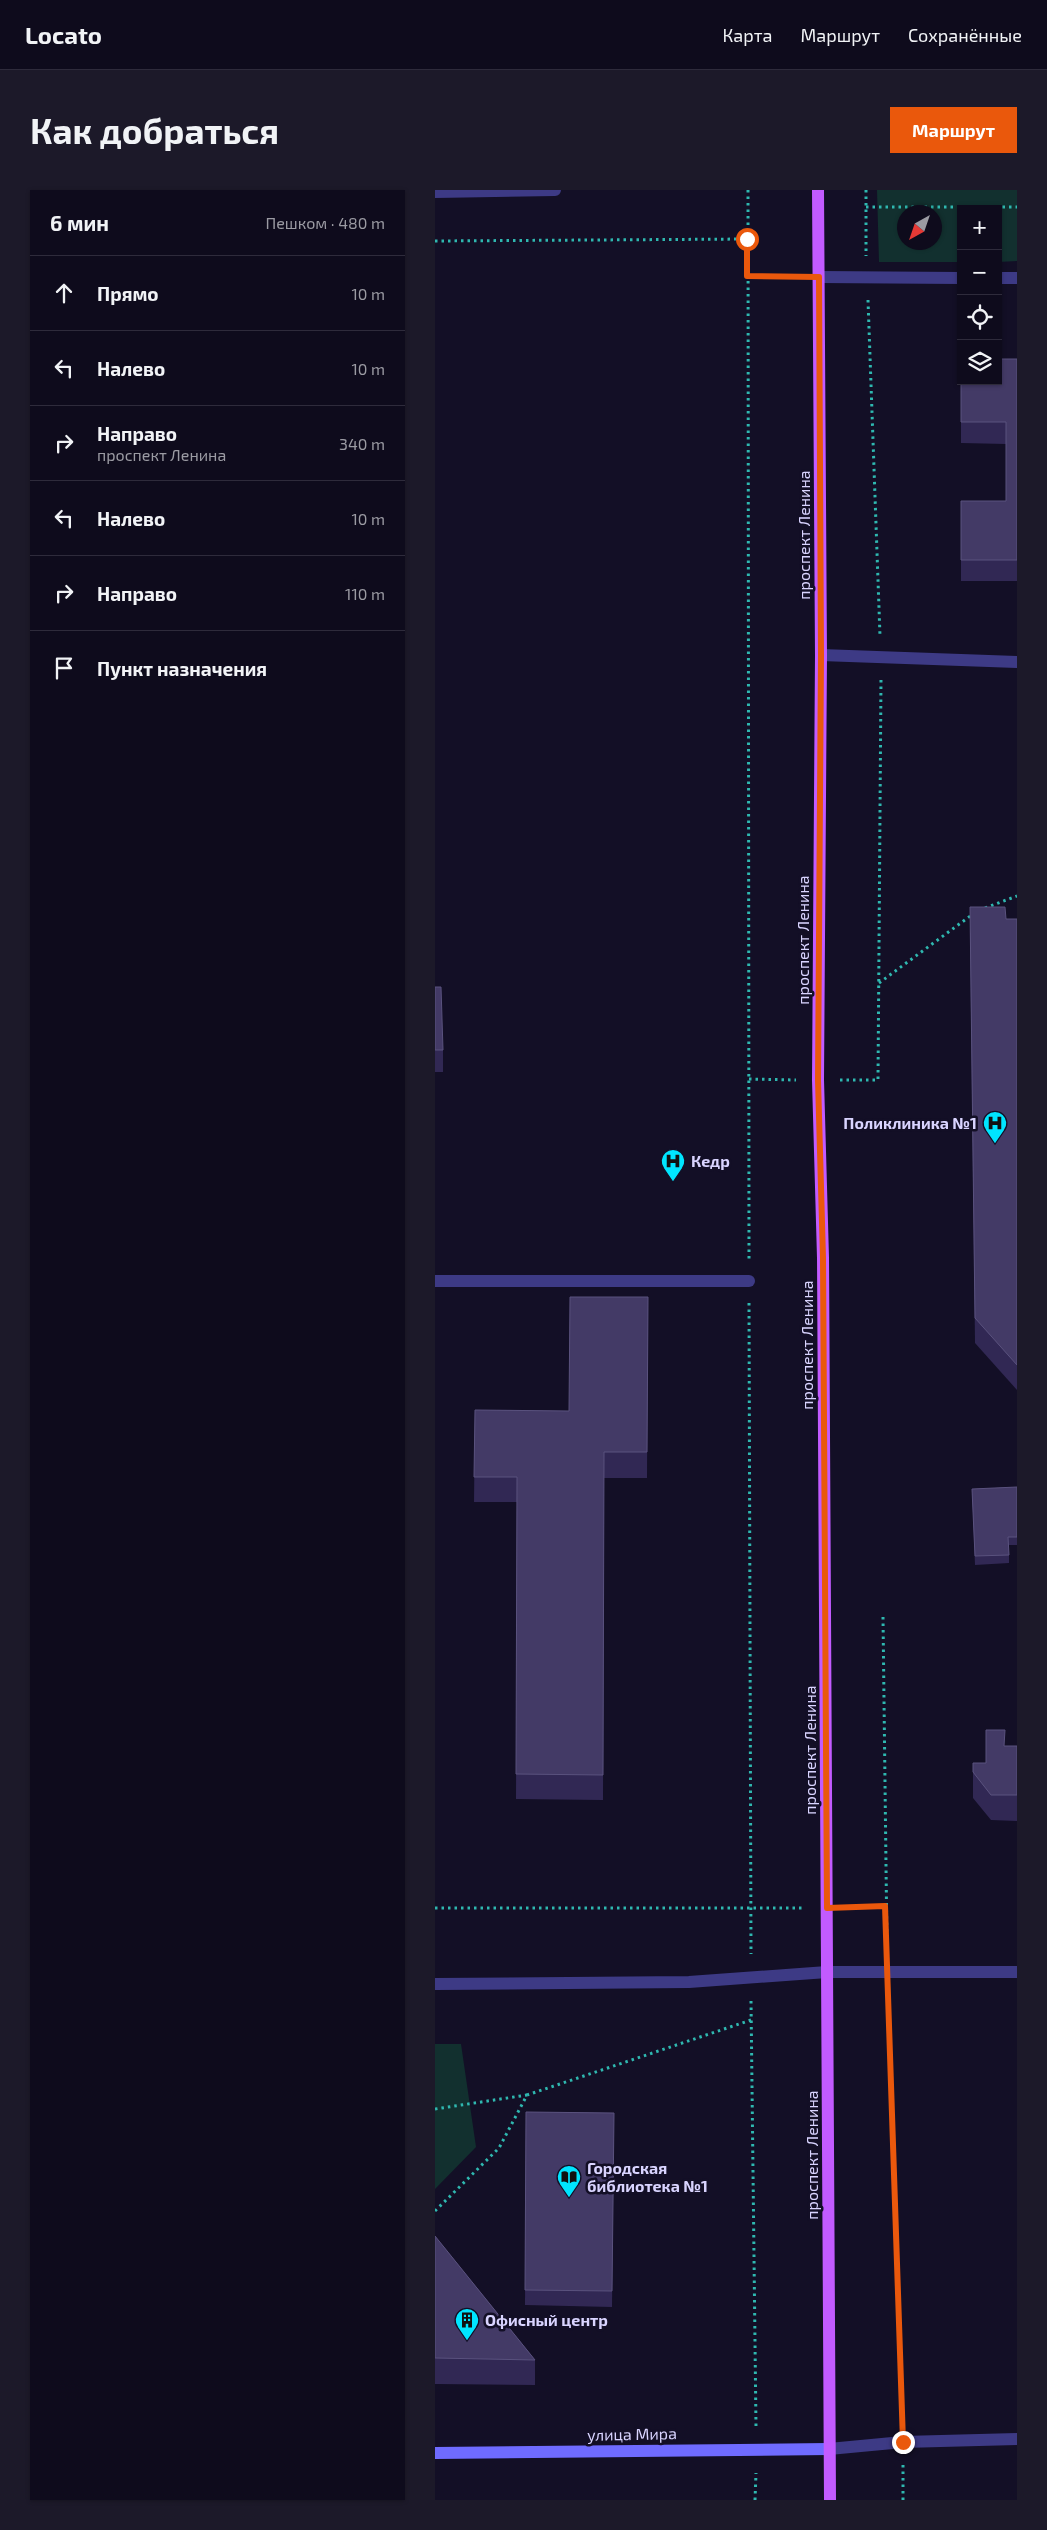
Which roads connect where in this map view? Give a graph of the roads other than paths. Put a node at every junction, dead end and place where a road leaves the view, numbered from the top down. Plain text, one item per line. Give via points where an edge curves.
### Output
1 (555, 190) edge
2 (818, 190) edge
3 (435, 192) edge
4 (819, 277) junction
5 (957, 278) edge
6 (1002, 278) edge
7 (1017, 278) edge
8 (821, 655) junction
9 (1017, 662) edge
10 (435, 1281) edge
11 (749, 1281) road end
12 (827, 1972) junction
13 (1017, 1972) edge
14 (435, 1984) edge
15 (1017, 2440) edge
16 (829, 2449) junction
17 (435, 2453) edge
18 (830, 2500) edge

1 - 3 street
2 - 4 main road, проспект Ленина
4 - 5 street
4 - 8 main road, проспект Ленина
6 - 7 street
8 - 9 street
8 - 12 main road, проспект Ленина via 818,1080 823,1268
10 - 11 street
12 - 13 street
12 - 14 street via 689,1982
12 - 16 main road, проспект Ленина
15 - 16 street via 903,2442
16 - 17 main road, улица Мира
16 - 18 main road, проспект Ленина

